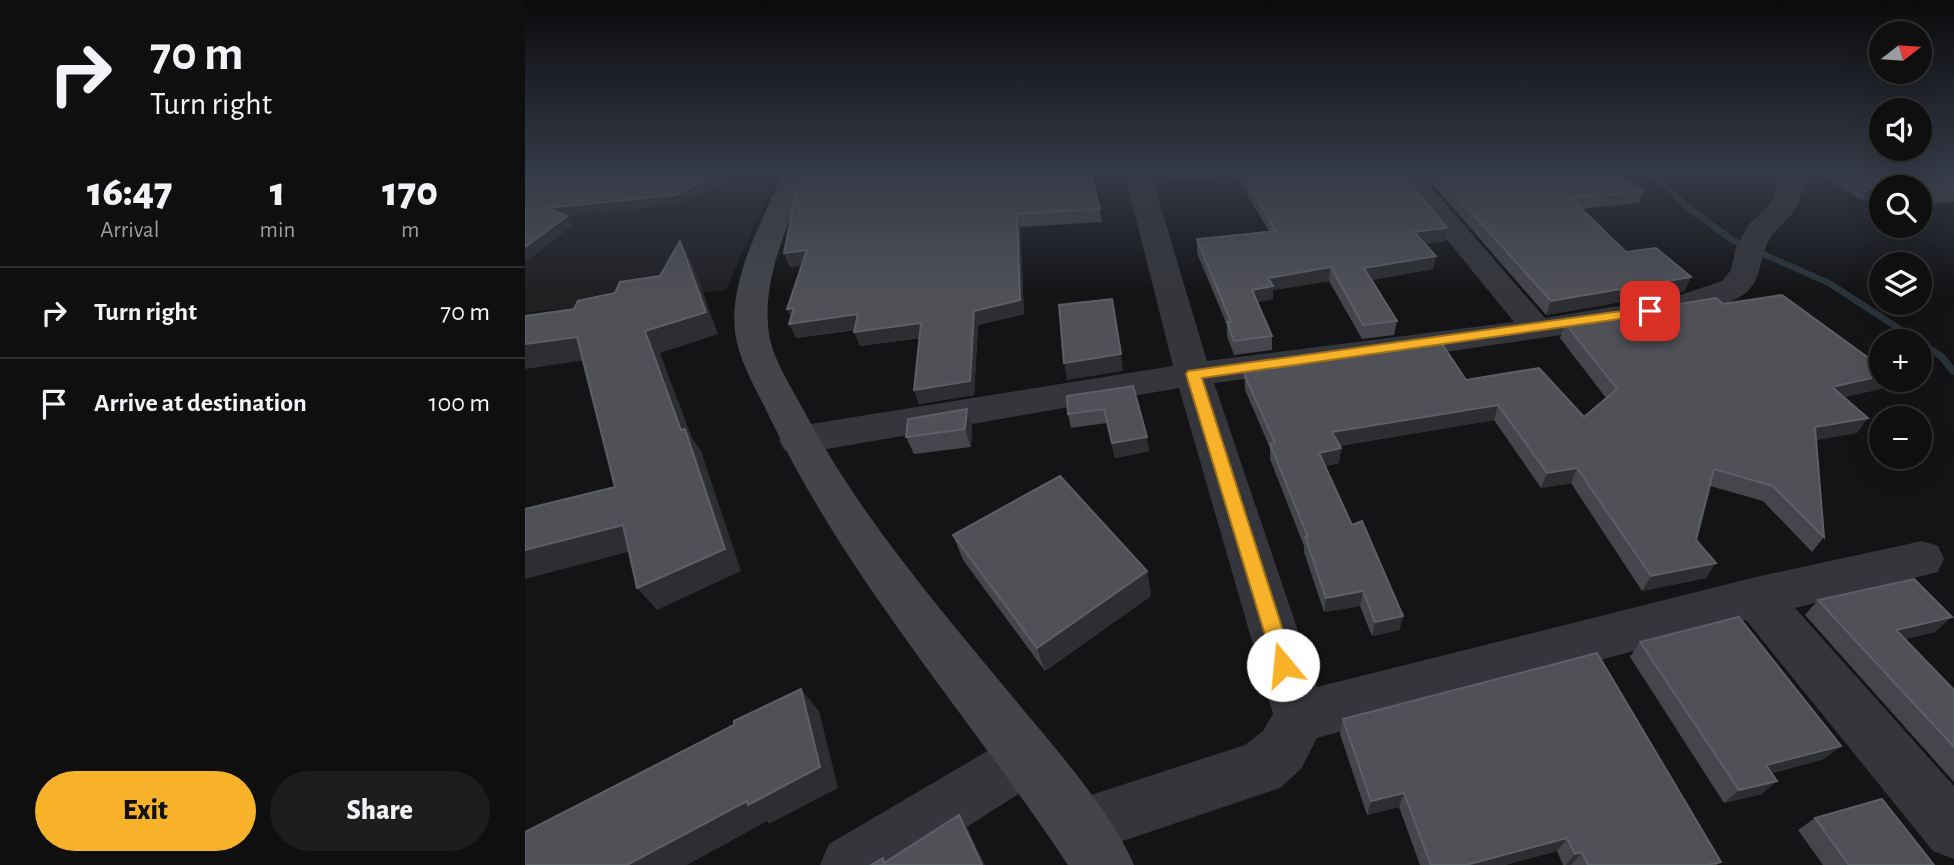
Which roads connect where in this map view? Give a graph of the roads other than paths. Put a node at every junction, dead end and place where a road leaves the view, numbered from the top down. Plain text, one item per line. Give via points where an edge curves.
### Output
1 (780, 211) edge
2 (1148, 211) edge
3 (1437, 211) edge
4 (1780, 211) edge
5 (1537, 329) junction
6 (1193, 374) junction
7 (798, 440) junction
8 (1923, 559) dead end
9 (1756, 597) junction
10 (1300, 718) junction
11 (1027, 758) junction
12 (1078, 827) junction
13 (1954, 830) edge
14 (850, 865) edge
15 (1104, 865) edge

1 - 7 street via 760,271 751,322 753,342
2 - 6 street
3 - 5 street
4 - 5 street via 1764,223 1751,247 1746,271 1733,288 1674,307
5 - 6 street
6 - 7 street
6 - 10 street
7 - 11 street via 852,528
8 - 9 street
9 - 10 street
9 - 13 street
10 - 12 street via 1282,750 1260,768
11 - 12 street
11 - 14 street
12 - 15 street

